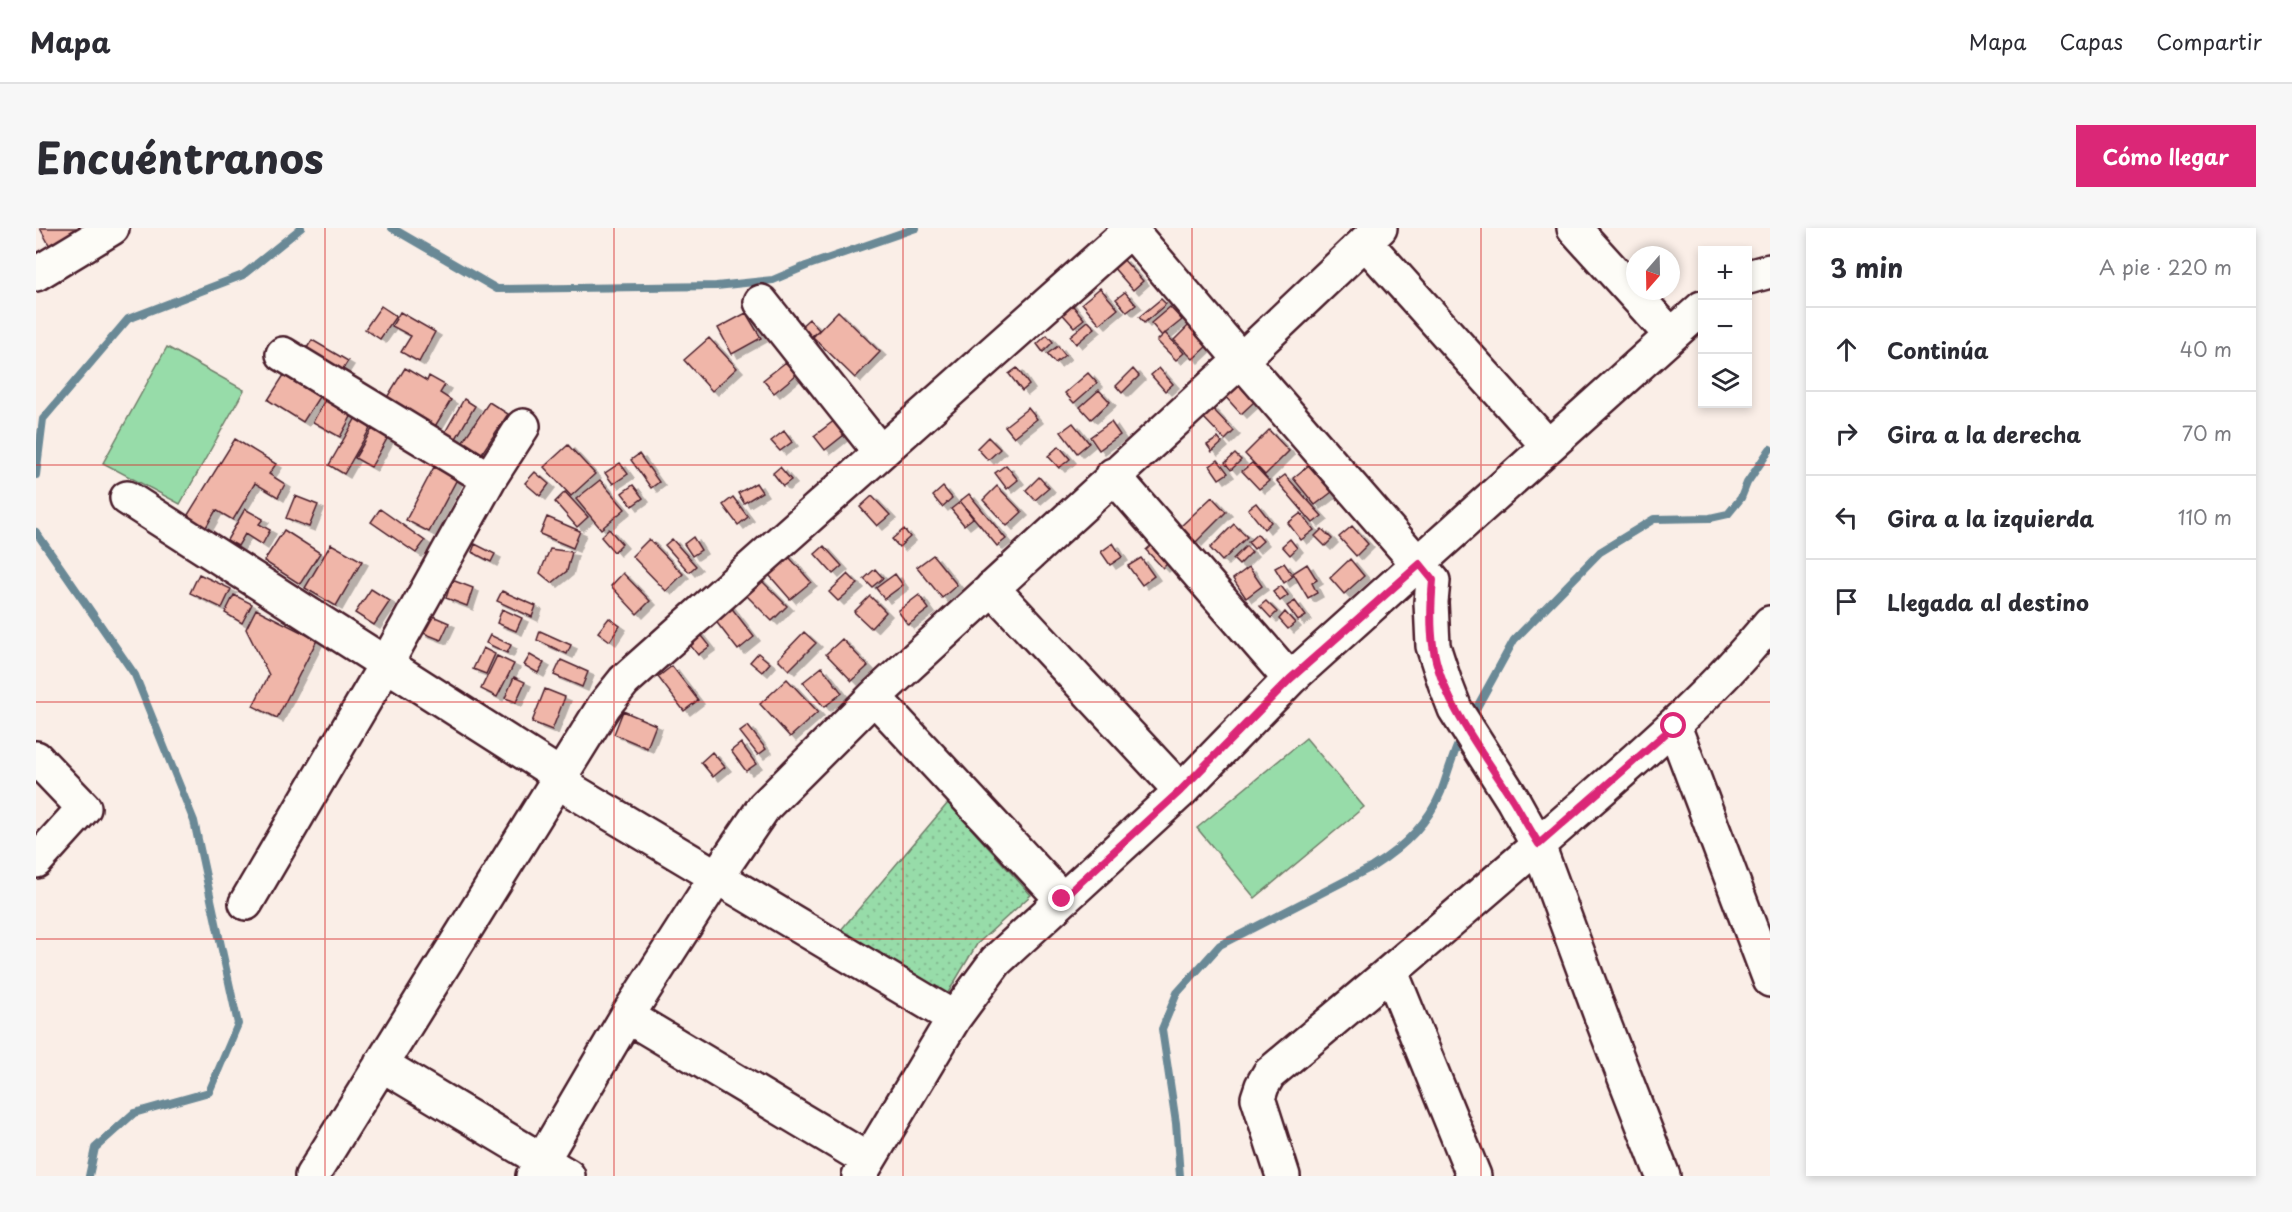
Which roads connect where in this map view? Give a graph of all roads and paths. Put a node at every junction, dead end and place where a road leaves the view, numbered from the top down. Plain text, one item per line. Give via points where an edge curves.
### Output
1 (112, 228) edge
2 (1574, 228) edge
3 (1131, 229) edge
4 (1372, 235) edge
5 (1770, 271) edge
6 (36, 274) edge
7 (1752, 276) edge
8 (761, 302) dead end
9 (1698, 311) edge
10 (1671, 335) junction
11 (283, 354) dead end
12 (1241, 360) junction
13 (523, 426) dead end
14 (1548, 446) junction
15 (880, 452) junction
16 (1113, 475) junction
17 (489, 479) junction
18 (127, 498) dead end
19 (1420, 564) junction
20 (992, 588) junction
21 (1770, 622) edge
22 (386, 664) junction
23 (1290, 679) junction
24 (874, 697) junction
25 (1674, 726) junction
26 (36, 758) edge
27 (561, 776) junction
28 (1180, 791) junction
29 (1539, 844) junction
30 (36, 861) edge
31 (717, 876) junction
32 (1062, 899) junction
33 (246, 903) dead end
34 (1391, 972) junction
35 (1770, 980) edge
36 (627, 1016) junction
37 (954, 1018) junction
38 (381, 1064) junction
39 (864, 1168) edge
40 (548, 1171) edge
41 (312, 1176) edge
42 (1282, 1176) edge
43 (1474, 1176) edge
44 (1663, 1176) edge

1 - 6 street
2 - 10 street
3 - 12 street
3 - 15 street
4 - 12 street
4 - 14 street
5 - 7 street
8 - 15 street
9 - 10 street
10 - 14 street
11 - 17 street
12 - 16 street
12 - 19 street
13 - 17 street
14 - 19 street
15 - 27 street via 624,681
16 - 20 street
16 - 23 street
17 - 22 street
18 - 22 street
19 - 23 street
19 - 29 street via 1433,580 1433,646 1455,709
20 - 24 street
20 - 28 street
21 - 25 street
22 - 27 street
22 - 33 street
23 - 28 street
24 - 31 street via 764,807
24 - 32 street
25 - 29 street
25 - 35 street
26 - 30 street via 84,808
27 - 31 street via 573,791
27 - 38 street
28 - 32 street
29 - 34 street
29 - 44 street
31 - 36 street
31 - 37 street
32 - 37 street via 996,962
34 - 42 street via 1269,1074 1262,1086 1258,1098
34 - 43 street
36 - 39 street
36 - 40 street
37 - 39 street
38 - 40 street
38 - 41 street

